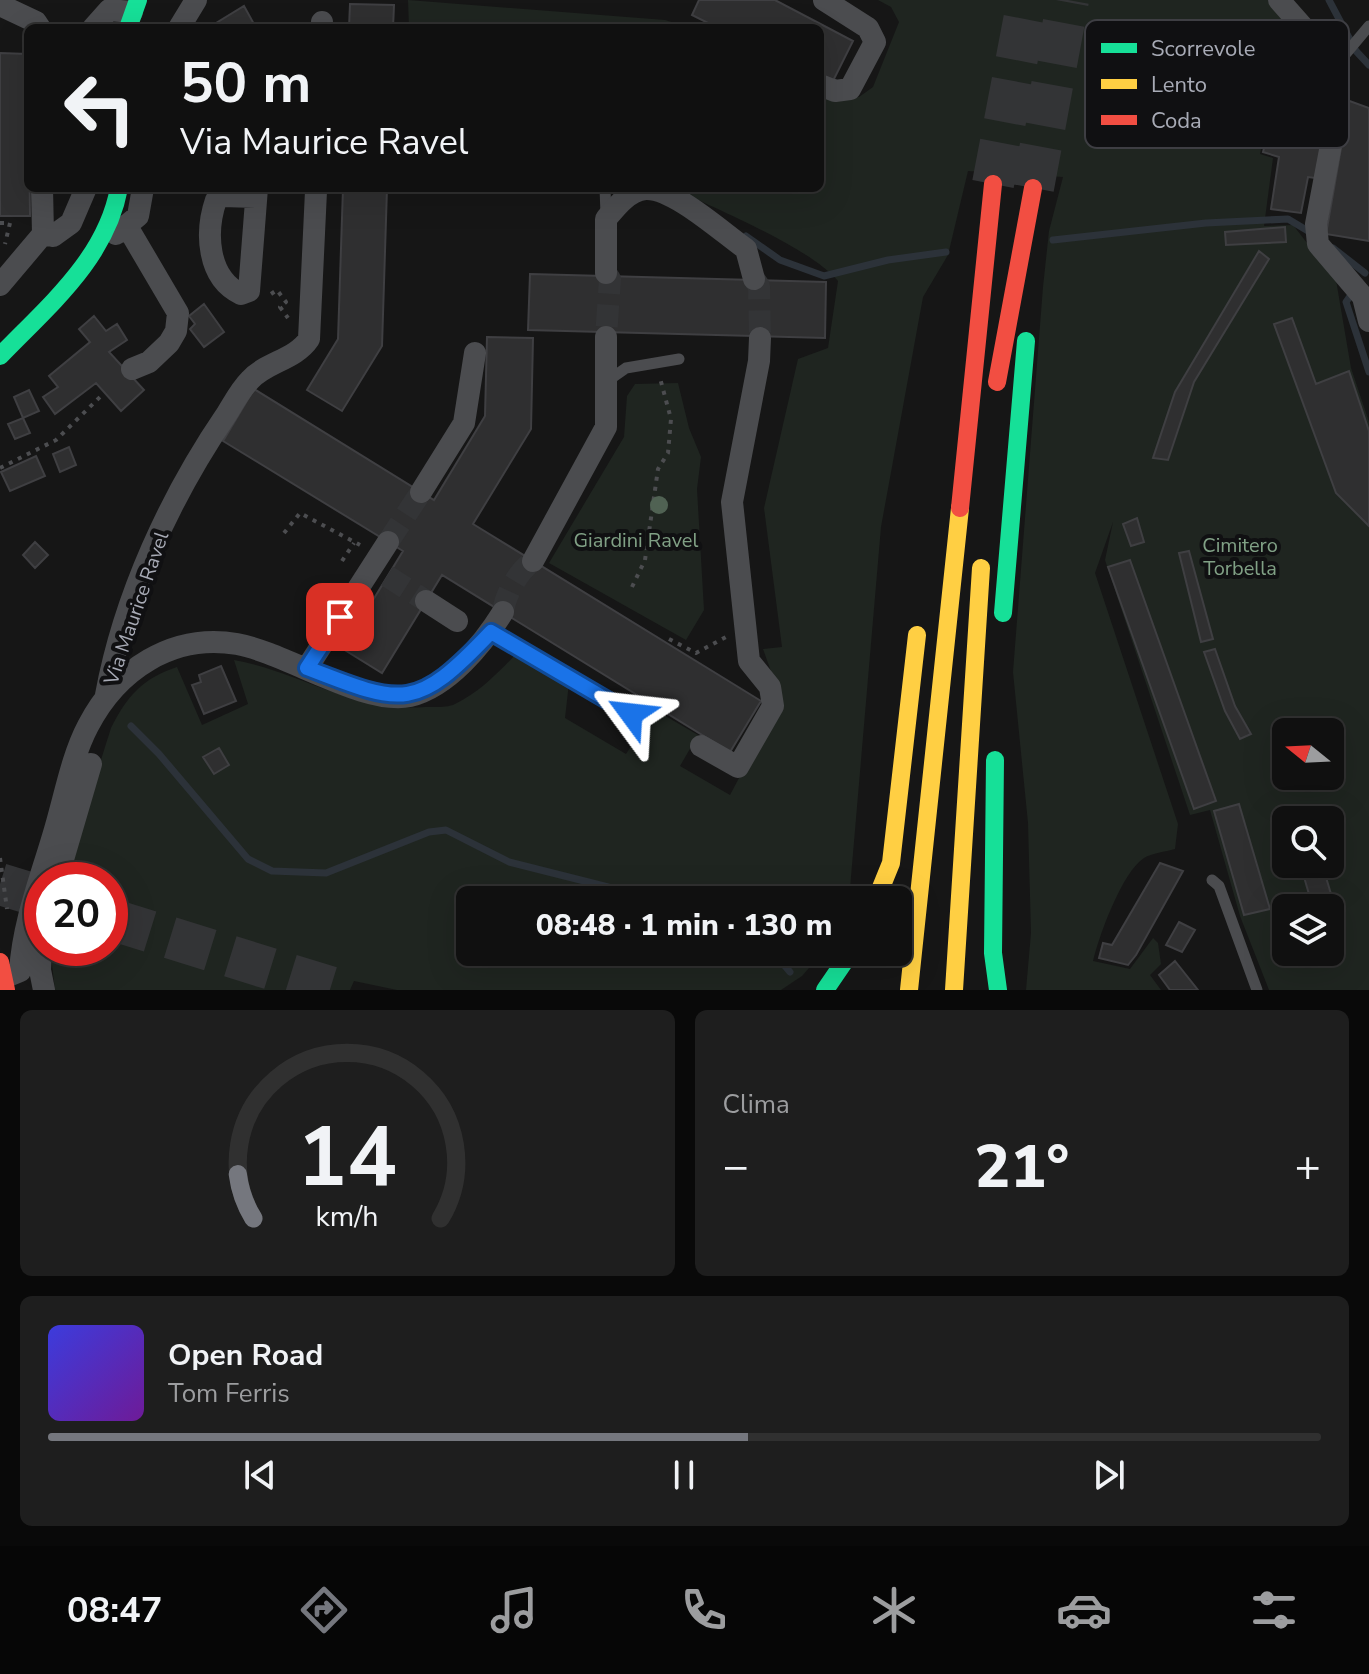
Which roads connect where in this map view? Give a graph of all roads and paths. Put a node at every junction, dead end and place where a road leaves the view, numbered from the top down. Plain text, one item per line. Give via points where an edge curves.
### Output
1 (196, 0) edge
2 (824, 0) edge
3 (1279, 0) edge
4 (0, 5) edge
5 (133, 13) edge
6 (1297, 20) edge
7 (37, 24) edge
8 (97, 24) edge
9 (181, 24) edge
10 (1366, 30) edge
11 (1349, 52) edge
12 (824, 87) edge
13 (1330, 148) edge
14 (993, 184) tunnel mouth
15 (1033, 188) tunnel mouth
16 (42, 192) edge
17 (84, 192) edge
18 (118, 192) edge
19 (142, 192) edge
20 (316, 192) edge
21 (605, 192) edge
22 (638, 192) edge
23 (659, 192) edge
24 (256, 193) edge
25 (606, 219) junction
26 (988, 222) junction
27 (1029, 224) junction
28 (128, 228) junction
29 (43, 234) junction
30 (104, 240) junction
31 (250, 270) junction
32 (606, 273) tunnel mouth
33 (754, 279) tunnel mouth
34 (0, 285) edge
35 (962, 311) dead end
36 (1369, 321) edge
37 (606, 337) tunnel mouth
38 (760, 338) tunnel mouth
39 (309, 339) junction
40 (475, 353) dead end
41 (0, 356) edge
42 (679, 359) dead end
43 (654, 362) junction
44 (132, 369) dead end
45 (606, 383) junction
46 (101, 396) dead end
47 (995, 405) dead end
48 (0, 468) edge
49 (421, 492) tunnel mouth
50 (284, 533) dead end
51 (354, 542) junction
52 (982, 555) dead end
53 (382, 560) joint
54 (342, 561) dead end
55 (533, 561) tunnel mouth
56 (632, 587) dead end
57 (426, 601) tunnel mouth
58 (503, 612) tunnel mouth
59 (457, 621) dead end
60 (919, 622) dead end
61 (745, 626) junction
62 (491, 632) junction
63 (1001, 638) dead end
64 (669, 639) dead end
65 (307, 668) junction
66 (106, 698) junction
67 (631, 714) dead end
68 (995, 744) dead end
69 (701, 746) dead end
70 (0, 858) edge
71 (62, 862) edge
72 (3, 869) dead end
73 (1212, 880) dead end
74 (882, 886) edge
75 (40, 966) edge
76 (841, 966) edge
77 (3, 976) edge
78 (44, 990) edge
79 (825, 990) edge
80 (909, 990) edge
81 (954, 990) edge
82 (998, 990) edge
83 (1257, 990) edge

1 - 9 street
2 - 12 street via 868,28 875,42 850,89
3 - 6 street
4 - 7 street
5 - 8 street via 109,10
10 - 11 lane
13 - 36 street via 1316,224 1318,244 1363,297
14 - 26 main road
15 - 27 main road
16 - 29 street
17 - 29 street via 65,230
18 - 30 main road
19 - 28 street via 138,216
20 - 39 street
21 - 25 lane
22 - 25 street via 624,198
23 - 33 street via 746,249
24 - 31 street
24 - 31 street via 222,196 213,208 211,259 220,277 241,294 249,291
25 - 32 street
26 - 35 main road
26 - 80 main road
27 - 47 main road via 999,360
27 - 63 main road via 1026,360
28 - 30 street
28 - 44 street via 178,313 169,343 149,362
29 - 34 street
30 - 41 main road
31 - 39 path via 271,295 277,290 286,302 280,307
37 - 45 street
38 - 61 street via 732,502
39 - 66 street, Via Maurice Ravel via 303,349 251,378 209,440 156,538 112,665
40 - 49 street via 464,423
42 - 43 lane
43 - 45 lane via 626,368
43 - 56 path via 671,419 668,453 658,469 645,560
45 - 55 street via 606,427
46 - 48 path via 56,440
50 - 51 path via 300,513
51 - 53 path
51 - 54 path
52 - 81 main road
53 - 65 street
57 - 59 street
58 - 62 street, Via Maurice Ravel
60 - 74 main road via 891,863
61 - 64 path via 696,653
61 - 69 street via 749,661 770,687 773,706 738,767
62 - 65 street, Via Maurice Ravel via 454,671 410,696 373,694
62 - 67 lane
65 - 66 street, Via Maurice Ravel via 236,644 194,643 139,664
66 - 71 street, Via Maurice Ravel
66 - 77 street, Via Maurice Ravel via 87,727 27,920 20,971
68 - 82 main road via 993,953
70 - 72 path
73 - 83 lane via 1219,886
75 - 78 street
76 - 79 main road

